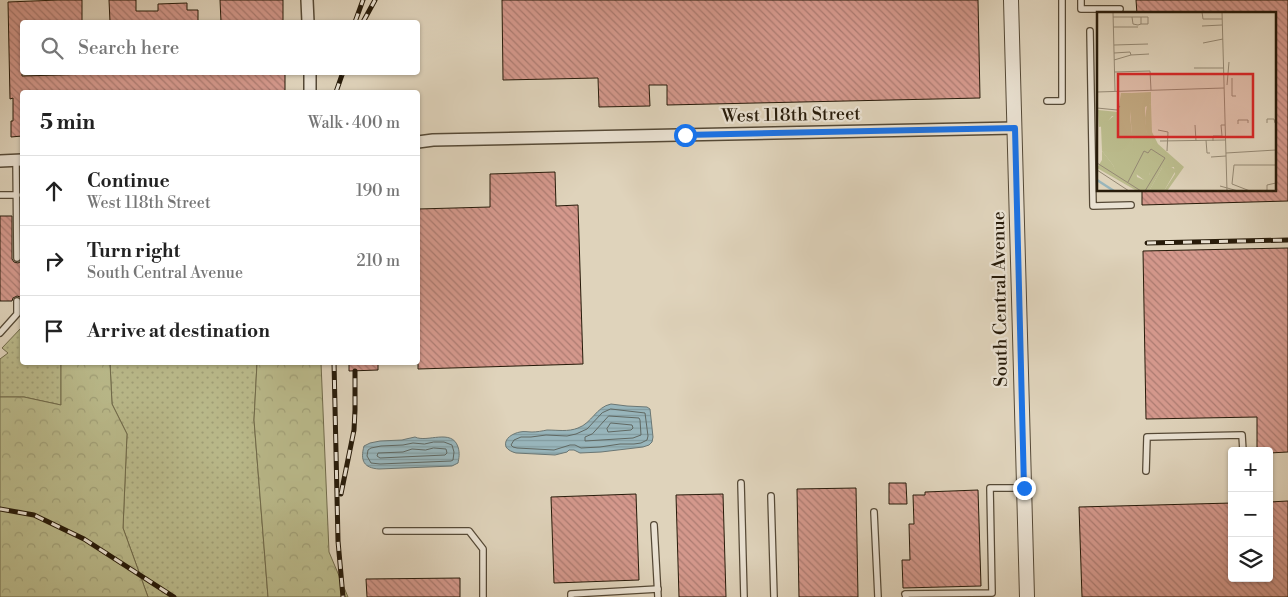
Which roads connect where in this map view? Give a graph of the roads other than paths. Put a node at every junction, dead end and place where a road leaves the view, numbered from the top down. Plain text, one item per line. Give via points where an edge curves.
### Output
1 (307, 0) edge
2 (1012, 0) edge
3 (1062, 0) edge
4 (1081, 0) edge
5 (1120, 9) dead end
6 (308, 20) edge
7 (1090, 31) dead end
8 (310, 75) edge
9 (310, 90) edge
10 (1047, 101) dead end
11 (1015, 128) junction
12 (420, 142) edge
13 (19, 160) edge
14 (0, 161) edge
15 (0, 195) edge
16 (17, 195) junction
17 (1132, 205) dead end
18 (16, 258) dead end
19 (17, 301) dead end
20 (0, 333) edge
21 (1243, 447) edge
22 (1146, 471) dead end
23 (741, 483) dead end
24 (1024, 488) junction
25 (771, 496) dead end
26 (874, 512) dead end
27 (654, 525) dead end
28 (386, 531) dead end
29 (658, 589) junction
30 (484, 597) edge
31 (571, 597) edge
32 (658, 597) edge
33 (744, 597) edge
34 (774, 597) edge
35 (878, 597) edge
36 (906, 597) edge
37 (1027, 597) edge

1 - 6 street
2 - 11 street, South Central Avenue
3 - 10 lane via 1062,100
4 - 5 lane via 1081,9
7 - 17 lane via 1092,206
8 - 9 street
11 - 12 street, West 118th Street
11 - 24 street, South Central Avenue
13 - 14 street
13 - 16 lane
15 - 16 lane
16 - 18 lane
19 - 20 lane via 17,314
21 - 22 lane via 1242,435 1147,437
23 - 33 lane
24 - 36 lane via 990,488 992,593 905,594
24 - 37 street, South Central Avenue
25 - 34 lane
26 - 35 lane
27 - 29 lane
28 - 30 lane via 469,531 483,548
29 - 31 lane via 571,594
29 - 32 lane

